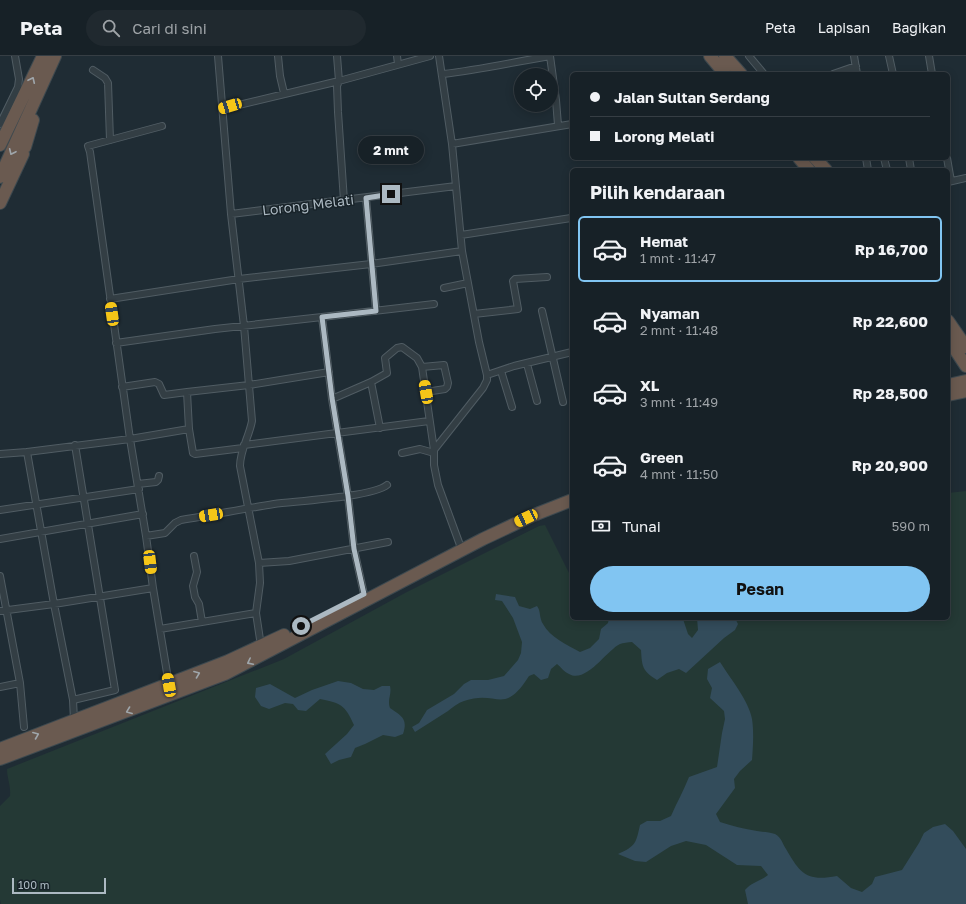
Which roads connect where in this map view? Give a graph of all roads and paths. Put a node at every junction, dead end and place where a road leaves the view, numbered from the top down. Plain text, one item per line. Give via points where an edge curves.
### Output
1 (15, 56) edge
2 (43, 56) edge
3 (55, 56) edge
4 (218, 56) edge
5 (278, 56) edge
6 (337, 56) edge
7 (397, 56) edge
8 (430, 56) edge
9 (439, 56) edge
10 (551, 56) edge
11 (710, 56) edge
12 (725, 56) edge
13 (749, 56) edge
14 (854, 56) edge
15 (889, 56) edge
16 (929, 56) edge
17 (514, 59) edge
18 (398, 64) junction
19 (856, 66) junction
20 (93, 70) dead end
21 (723, 72) edge
22 (739, 72) edge
23 (762, 72) edge
24 (839, 72) edge
25 (857, 72) edge
26 (893, 72) edge
27 (932, 72) edge
28 (443, 74) junction
29 (44, 80) junction
30 (339, 81) junction
31 (284, 94) junction
32 (222, 109) junction
33 (0, 124) edge
34 (570, 124) edge
35 (558, 125) junction
36 (162, 126) dead end
37 (110, 140) junction
38 (452, 144) junction
39 (0, 145) edge
40 (801, 160) edge
41 (817, 160) edge
42 (807, 168) edge
43 (824, 168) edge
44 (0, 177) edge
45 (966, 178) edge
46 (950, 182) edge
47 (456, 186) junction
48 (366, 198) junction
49 (344, 201) junction
50 (0, 203) edge
51 (231, 214) junction
52 (570, 218) edge
53 (461, 236) junction
54 (462, 251) junction
55 (371, 264) junction
56 (547, 278) dead end
57 (239, 279) junction
58 (468, 283) junction
59 (444, 288) dead end
60 (110, 299) junction
61 (434, 304) dead end
62 (376, 311) junction
63 (542, 311) dead end
64 (474, 314) junction
65 (322, 317) junction
66 (950, 324) edge
67 (244, 326) junction
68 (950, 342) edge
69 (116, 343) junction
70 (966, 347) edge
71 (570, 353) edge
72 (552, 358) junction
73 (964, 363) edge
74 (527, 364) junction
75 (422, 367) junction
76 (501, 371) junction
77 (329, 372) junction
78 (487, 375) junction
79 (966, 380) edge
80 (371, 382) junction
81 (950, 384) edge
82 (249, 385) junction
83 (122, 387) junction
84 (966, 391) edge
85 (188, 392) junction
86 (426, 392) junction
87 (950, 395) edge
88 (332, 398) junction
89 (537, 401) dead end
90 (563, 402) dead end
91 (512, 407) dead end
92 (429, 421) junction
93 (380, 428) junction
94 (189, 429) junction
95 (338, 434) junction
96 (130, 439) junction
97 (75, 445) junction
98 (244, 446) junction
99 (434, 451) junction
100 (27, 452) junction
101 (402, 453) dead end
102 (0, 454) edge
103 (159, 476) dead end
104 (387, 485) dead end
105 (138, 487) junction
106 (570, 495) edge
107 (348, 496) junction
108 (84, 497) junction
109 (570, 501) edge
110 (36, 505) junction
111 (248, 509) junction
112 (0, 510) edge
113 (143, 514) junction
114 (88, 524) junction
115 (41, 531) junction
116 (146, 536) junction
117 (0, 539) edge
118 (388, 542) dead end
119 (460, 545) junction
120 (354, 549) junction
121 (194, 556) dead end
122 (259, 563) junction
123 (0, 576) edge
124 (153, 588) junction
125 (364, 594) junction
126 (99, 597) junction
127 (54, 604) junction
128 (3, 610) edge
129 (256, 613) junction
130 (202, 622) junction
131 (160, 628) junction
132 (263, 650) junction
133 (20, 683) junction
134 (169, 685) junction
135 (0, 687) edge
136 (73, 700) junction
137 (74, 720) junction
138 (24, 727) dead end
139 (2, 754) edge

1 - 33 street via 18,87
39 -> 2 highway
3 - 29 highway
4 - 32 street
5 - 31 street
6 - 30 street
7 - 18 street
8 - 18 street
9 - 28 street
10 - 17 street
10 - 35 street
11 - 21 highway
12 - 22 highway
13 - 23 street
14 - 19 street
15 - 26 street
16 - 27 street
17 - 28 street via 487,68
18 - 30 street
19 - 24 street
19 - 25 street
20 - 37 street via 108,83
28 - 38 street
29 -> 44 highway
29 - 50 highway via 24,151
30 - 31 street
30 - 49 street via 338,112
31 - 32 street
32 - 51 street
34 - 35 street
35 - 38 street
36 - 37 street
37 - 60 street via 88,146
38 - 47 street
40 - 42 highway
41 - 43 highway
45 - 46 street
47 - 48 street, Lorong Melati
47 - 53 street
48 - 49 street, Lorong Melati
48 - 55 street
49 - 51 street, Lorong Melati
51 - 57 street
52 - 53 street
53 - 54 street
54 - 55 street
54 - 58 street
55 - 57 street
55 - 62 street
56 - 64 street via 513,281 518,309
57 - 60 street
57 - 67 street
58 - 59 street
58 - 64 street
60 - 69 street
61 - 62 street
62 - 65 street
63 - 72 street
64 - 78 street
65 - 67 street
65 - 77 street
66 - 70 highway
67 - 69 street
67 - 82 street
68 - 73 highway
69 - 83 street
71 - 72 street
72 - 74 street
72 - 90 street
74 - 76 street
74 - 89 street
75 - 80 street via 412,354 399,347 385,358 387,373
75 - 86 street
75 - 86 street via 444,365 448,383 444,389
76 - 78 street
76 - 91 street
77 - 82 street
77 - 88 street
78 - 99 street via 488,380 483,388
79 - 81 highway
80 - 88 street
80 - 93 street
82 - 85 street
82 - 98 street via 252,421
83 - 85 street via 157,382 164,394
83 - 96 street
84 - 87 highway
85 - 94 street
86 - 92 street
88 - 95 street
92 - 93 street
92 - 99 street
93 - 95 street
94 - 96 street
94 - 98 street via 192,451 195,454
95 - 98 street
95 - 107 street
96 - 97 street
96 - 105 street
97 - 100 street
97 - 108 street
98 - 111 street via 240,466
99 - 101 street via 420,449
99 - 119 street via 438,485
100 - 102 street
100 - 110 street
103 - 105 street via 156,482
104 - 107 street via 380,490
105 - 108 street
105 - 113 street
106 - 119 highway via 524,512
107 - 111 street
107 - 120 street
108 - 110 street
108 - 114 street
109 - 132 highway via 497,532
110 - 112 street
110 - 115 street
111 - 116 street via 181,520 165,533
111 - 122 street
113 - 114 street
113 - 116 street
114 - 115 street
114 - 126 street
115 - 117 street
115 - 127 street
116 - 124 street
118 - 120 street
119 - 125 highway
120 - 122 street via 289,561
120 - 125 street
121 - 130 street via 196,572 193,586
122 - 129 street via 260,583
123 - 128 street
124 - 126 street
124 - 131 street
125 - 132 highway
126 - 127 street
126 - 136 street via 115,690
127 - 128 street
127 - 136 street
128 - 133 street
129 - 130 street
129 - 132 street
130 - 131 street
131 - 134 street
134 -> 132 highway
132 -> 139 highway via 225,674
133 - 135 street
133 - 138 street
134 - 137 highway
136 - 137 street
139 -> 137 highway

